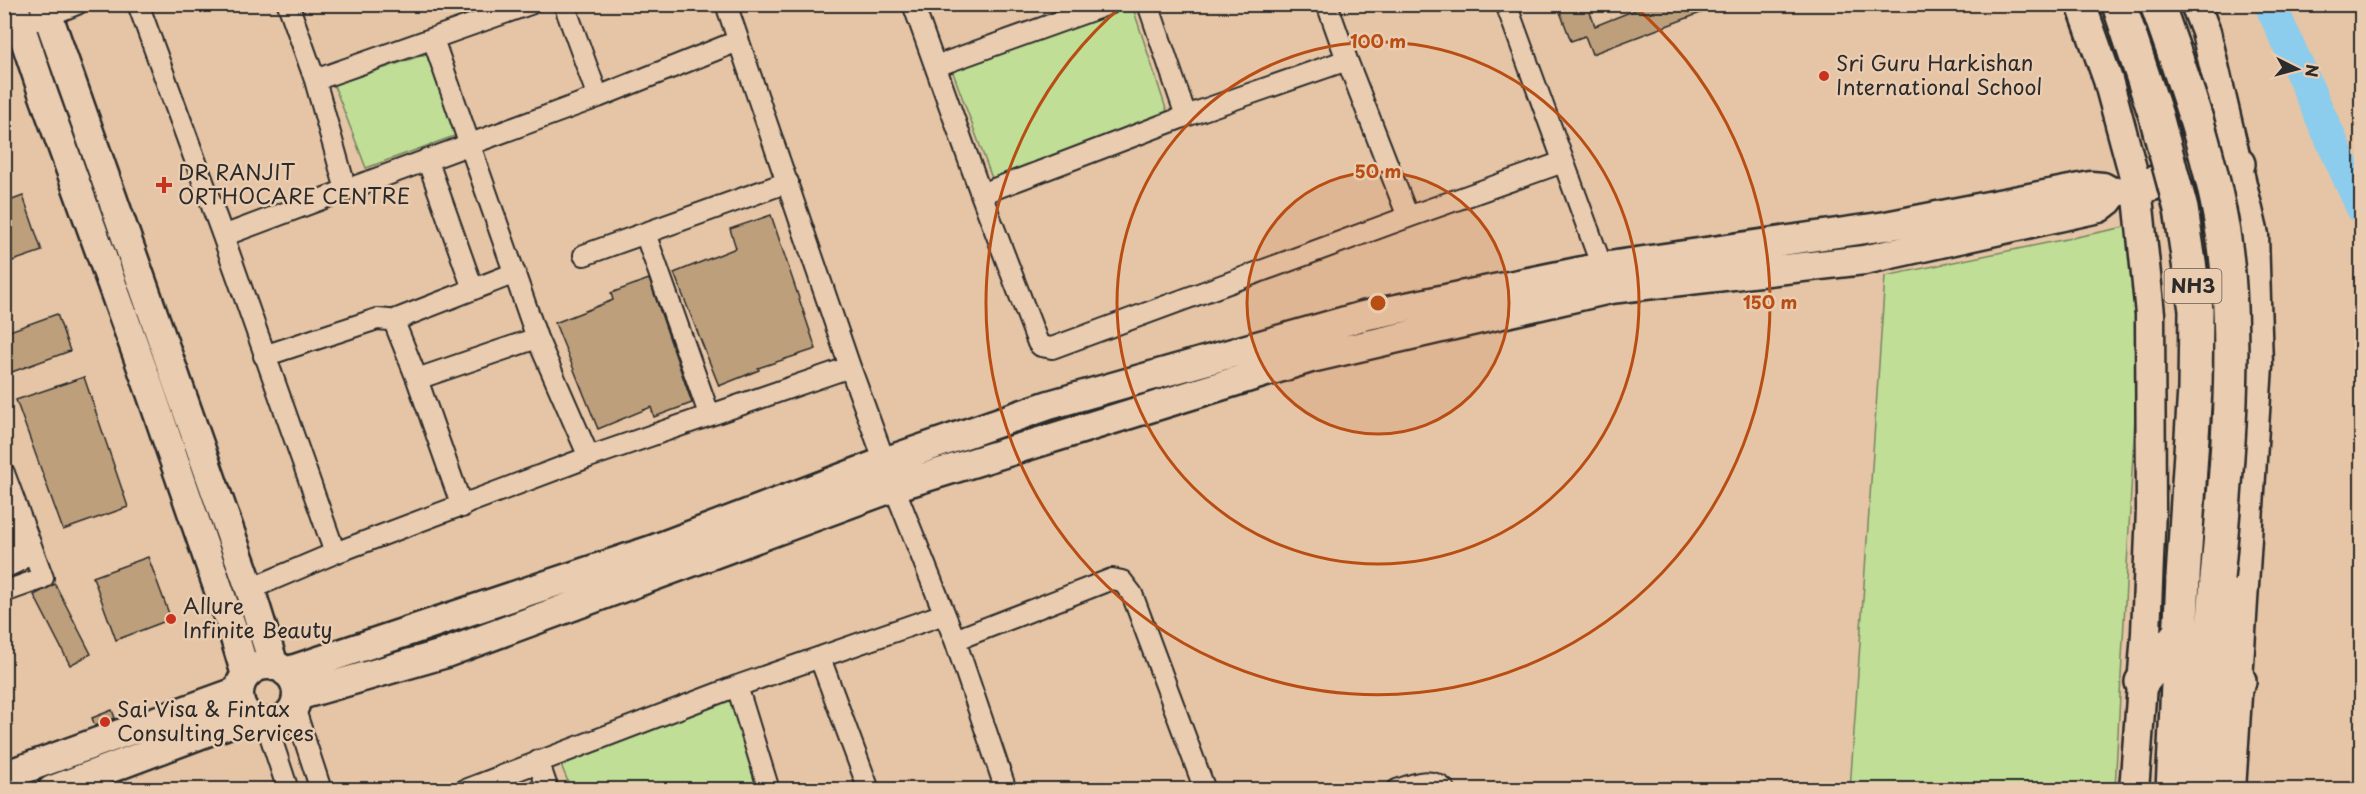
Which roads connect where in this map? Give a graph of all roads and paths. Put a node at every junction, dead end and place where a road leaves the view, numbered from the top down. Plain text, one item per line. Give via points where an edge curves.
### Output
1 (77, 4) edge
2 (138, 4) edge
3 (288, 4) edge
4 (530, 4) edge
5 (564, 4) edge
6 (726, 4) edge
7 (913, 4) edge
8 (1109, 4) edge
9 (1148, 4) edge
10 (1328, 4) edge
11 (1506, 4) edge
12 (2081, 4) edge
13 (2119, 4) edge
14 (2157, 4) edge
15 (2195, 4) edge
16 (46, 10) edge
17 (17, 16) edge
18 (433, 39) junction
19 (738, 41) junction
20 (1347, 60) junction
21 (936, 66) junction
22 (315, 80) junction
23 (598, 97) junction
24 (1186, 116) junction
25 (469, 143) junction
26 (427, 159) junction
27 (1563, 162) junction
28 (2238, 164) junction
29 (788, 182) junction
30 (346, 190) junction
31 (2125, 190) junction
32 (981, 194) junction
33 (1408, 217) junction
34 (645, 233) junction
35 (223, 236) junction
36 (584, 255) dead end
37 (514, 273) junction
38 (1606, 278) junction
39 (473, 289) junction
40 (392, 321) junction
41 (537, 338) junction
42 (264, 356) junction
43 (850, 367) junction
44 (417, 380) junction
45 (710, 414) junction
46 (590, 457) junction
47 (4, 473) edge
48 (889, 474) junction
49 (462, 507) junction
50 (4, 508) edge
51 (335, 554) junction
52 (4, 568) edge
53 (250, 589) junction
54 (4, 592) edge
55 (944, 614) junction
56 (2181, 630) junction
57 (2213, 630) junction
58 (955, 640) junction
59 (820, 658) junction
60 (2239, 681) junction
61 (2142, 682) junction
62 (288, 685) junction
63 (737, 686) junction
64 (250, 701) junction
65 (538, 761) junction
66 (4, 776) edge
67 (52, 789) edge
68 (288, 789) edge
69 (321, 789) edge
70 (465, 789) edge
71 (548, 789) edge
72 (769, 789) edge
73 (869, 789) edge
74 (1006, 789) edge
75 (1205, 789) edge
76 (1397, 789) edge
77 (1445, 789) edge
78 (2134, 789) edge
79 (2173, 789) edge
80 (2202, 789) edge
81 (2231, 789) edge

1 - 16 street
2 - 35 street
3 - 22 street
4 - 18 street
5 - 23 street
6 - 19 street
7 - 21 street
8 - 21 street
9 - 24 street
10 - 20 street
11 - 27 street
12 - 31 street via 2108,80
13 - 56 highway, NH3, bridge via 2154,107 2181,209 2196,309
14 - 57 highway, NH3, bridge via 2205,155 2228,273 2227,460
15 - 28 street via 2206,32
16 - 17 street
16 - 53 street
17 - 64 street via 232,628
18 - 22 street
18 - 25 street
19 - 23 street
19 - 29 street
20 - 24 street
20 - 33 street
21 - 32 street
22 - 30 street
23 - 25 street
24 - 32 street
25 - 26 street
25 - 37 street
26 - 30 street
26 - 39 street
27 - 33 street
27 - 38 street
28 - 31 highway
28 - 60 street via 2254,235 2258,365
29 - 34 street
29 - 43 street
30 - 35 street
31 - 38 street via 2099,208 1864,260
31 - 61 street via 2150,314 2151,509
32 - 33 street via 1038,343 1046,348
34 - 36 street
34 - 45 street
35 - 42 street
37 - 39 street
37 - 41 street
38 - 48 street
39 - 40 street
40 - 42 street via 377,320
40 - 44 street
41 - 44 street
41 - 46 street
42 - 51 street
43 - 45 street
43 - 48 street
44 - 49 street
45 - 46 street
46 - 49 street
47 - 54 street via 43,578
48 - 55 street
48 - 62 street via 443,654
49 - 51 street
50 - 52 street via 19,561
51 - 53 street
53 - 62 street
55 - 58 street
55 - 59 street
56 - 61 highway
56 - 79 highway, NH3
57 - 60 highway
57 - 80 highway, NH3
58 - 74 street
58 - 75 street via 1112,579 1122,581 1132,594
59 - 63 street
59 - 73 street
60 - 81 street
61 - 78 street
62 - 64 street via 259,666
62 - 64 street via 287,716 277,721
62 - 69 street
63 - 65 street
63 - 72 street
64 - 66 street
64 - 67 street
64 - 68 street
65 - 70 street
65 - 71 street
76 - 77 street via 1428,781

